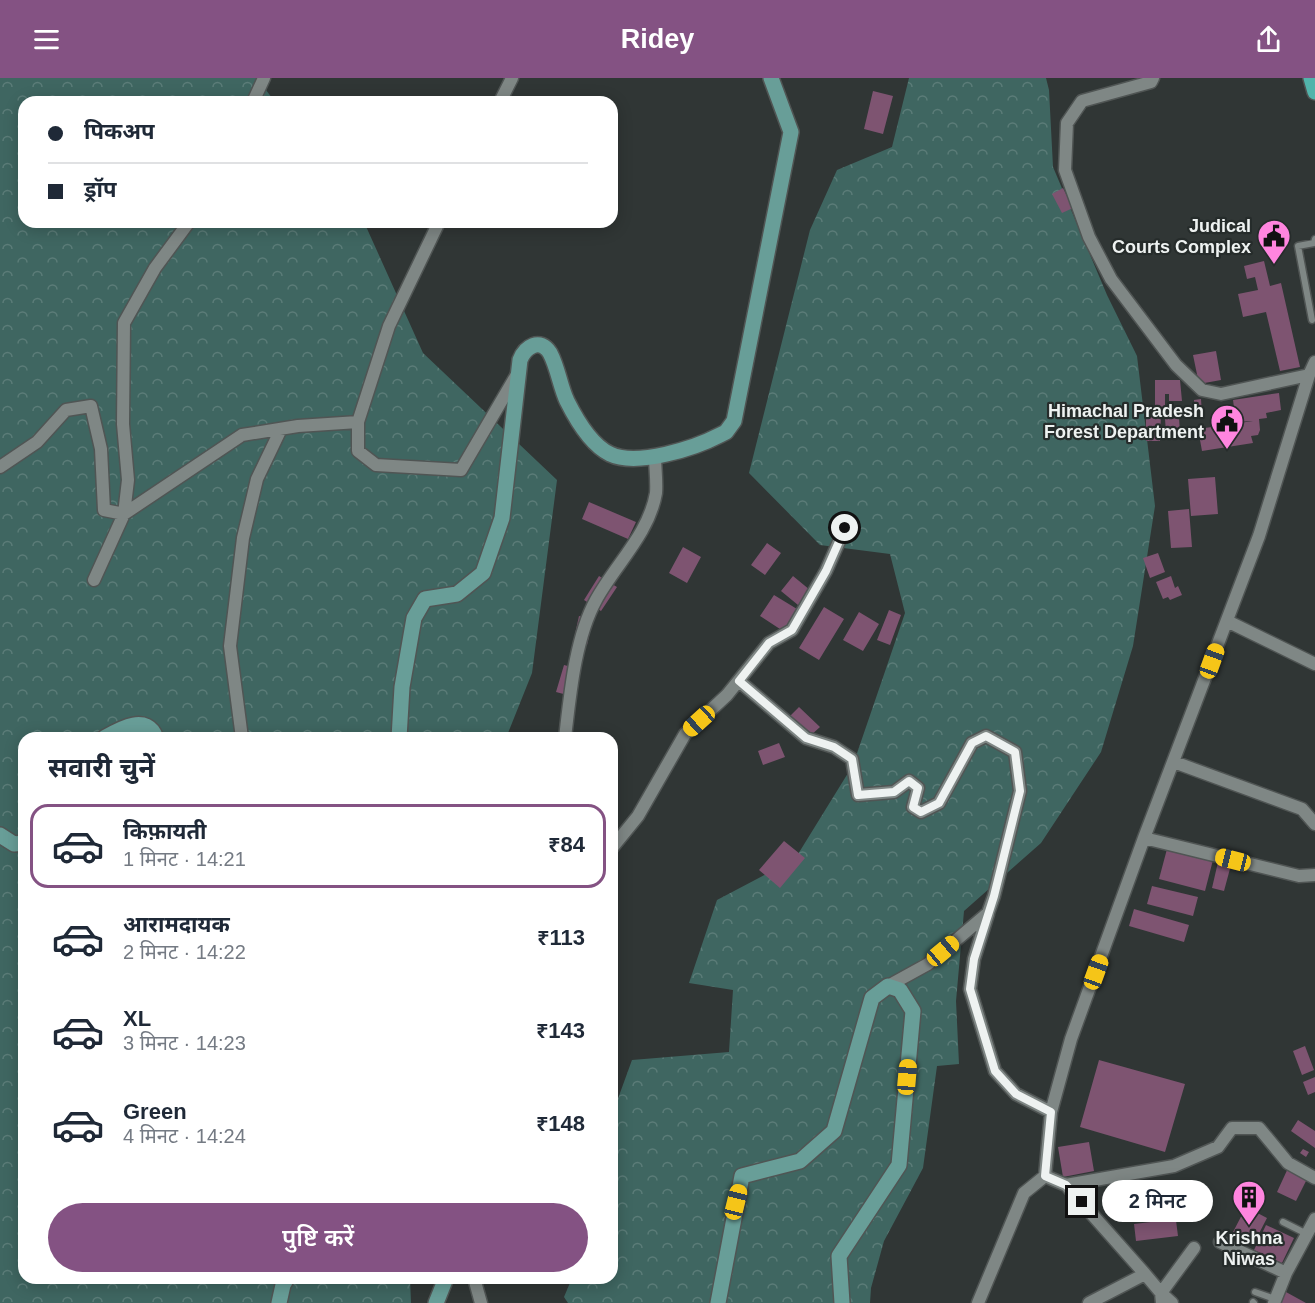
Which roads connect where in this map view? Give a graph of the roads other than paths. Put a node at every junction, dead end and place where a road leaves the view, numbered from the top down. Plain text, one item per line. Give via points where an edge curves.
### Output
1 (264, 78) edge
2 (512, 78) edge
3 (771, 78) edge
4 (1153, 78) edge
5 (1311, 78) edge
6 (1315, 92) edge
7 (256, 96) edge
8 (503, 96) edge
9 (185, 228) edge
10 (436, 228) edge
11 (1315, 239) edge
12 (1312, 320) dead end
13 (1315, 363) edge
14 (518, 373) junction
15 (1309, 375) junction
16 (358, 422) junction
17 (281, 429) junction
18 (655, 456) junction
19 (0, 468) edge
20 (124, 514) junction
21 (845, 528) dead end
22 (94, 580) dead end
23 (1227, 621) junction
24 (1315, 664) edge
25 (739, 681) junction
26 (116, 732) edge
27 (152, 732) edge
28 (241, 732) edge
29 (399, 732) edge
30 (566, 732) edge
31 (1174, 762) junction
32 (1315, 824) edge
33 (0, 835) edge
34 (1144, 838) junction
35 (618, 841) edge
36 (18, 844) edge
37 (1315, 875) edge
38 (988, 913) junction
39 (888, 986) junction
40 (1051, 1112) junction
41 (1045, 1176) junction
42 (1315, 1178) edge
43 (1066, 1185) junction
44 (1315, 1219) edge
45 (1283, 1222) dead end
46 (1309, 1238) edge
47 (1220, 1242) dead end
48 (1194, 1248) dead end
49 (1286, 1273) junction
50 (1145, 1274) junction
51 (284, 1284) edge
52 (444, 1284) edge
53 (476, 1284) edge
54 (1255, 1292) dead end
55 (1161, 1298) edge
56 (1275, 1301) edge
57 (279, 1303) edge
58 (436, 1303) edge
59 (482, 1303) edge
60 (718, 1303) edge
61 (842, 1303) edge
62 (978, 1303) edge
63 (1089, 1303) edge
64 (1172, 1303) edge

1 - 7 street
2 - 8 street
3 - 18 street via 791,132 736,413 730,427 720,435
4 - 15 street via 1151,82 1082,101 1067,123 1065,170 1111,279 1176,365 1202,390 1221,394
5 - 6 main road
9 - 20 street via 155,268 124,323 123,424 128,480
10 - 16 street via 389,326
11 - 12 lane via 1314,243 1298,246
13 - 15 street
14 - 16 street via 461,470 376,465 358,451
14 - 18 street via 528,348 545,347 567,400 597,444 620,457
14 - 29 street via 502,518 483,573 457,594 425,599 414,618 402,687
15 - 23 street via 1259,536
16 - 17 street
17 - 20 street via 242,435
17 - 28 street via 257,479 243,538 230,646
18 - 30 street via 656,492 647,517 637,539 595,601 581,638
19 - 20 street via 37,442 66,410 91,406 101,449 104,510
20 - 22 street
21 - 25 street via 792,630 769,643
23 - 24 street
23 - 31 street
25 - 35 street via 685,734 638,816
25 - 38 street via 806,738 834,747 852,759 858,795 894,792 909,781 918,788 913,807 921,812 939,803 972,743 986,736 1015,752 1020,791
26 - 27 street via 140,724
31 - 32 street via 1302,808
31 - 34 street
33 - 36 street
34 - 37 street via 1299,876
34 - 40 street via 1071,1039
38 - 39 street via 928,964
38 - 40 street via 974,959 970,989 995,1071 1016,1094
39 - 60 street via 872,998 834,1131 800,1161 742,1176
39 - 61 street via 900,990 914,1011 899,1165 839,1256
40 - 41 street
41 - 43 street
41 - 62 street via 1024,1193
42 - 43 street via 1288,1163 1259,1128 1232,1128 1218,1147 1174,1166
43 - 50 street
44 - 46 street
45 - 46 lane
46 - 49 street
47 - 49 street
48 - 55 street
49 - 56 street
50 - 55 street
50 - 63 street
51 - 57 street
52 - 58 street
53 - 59 street
54 - 56 lane
55 - 64 street

